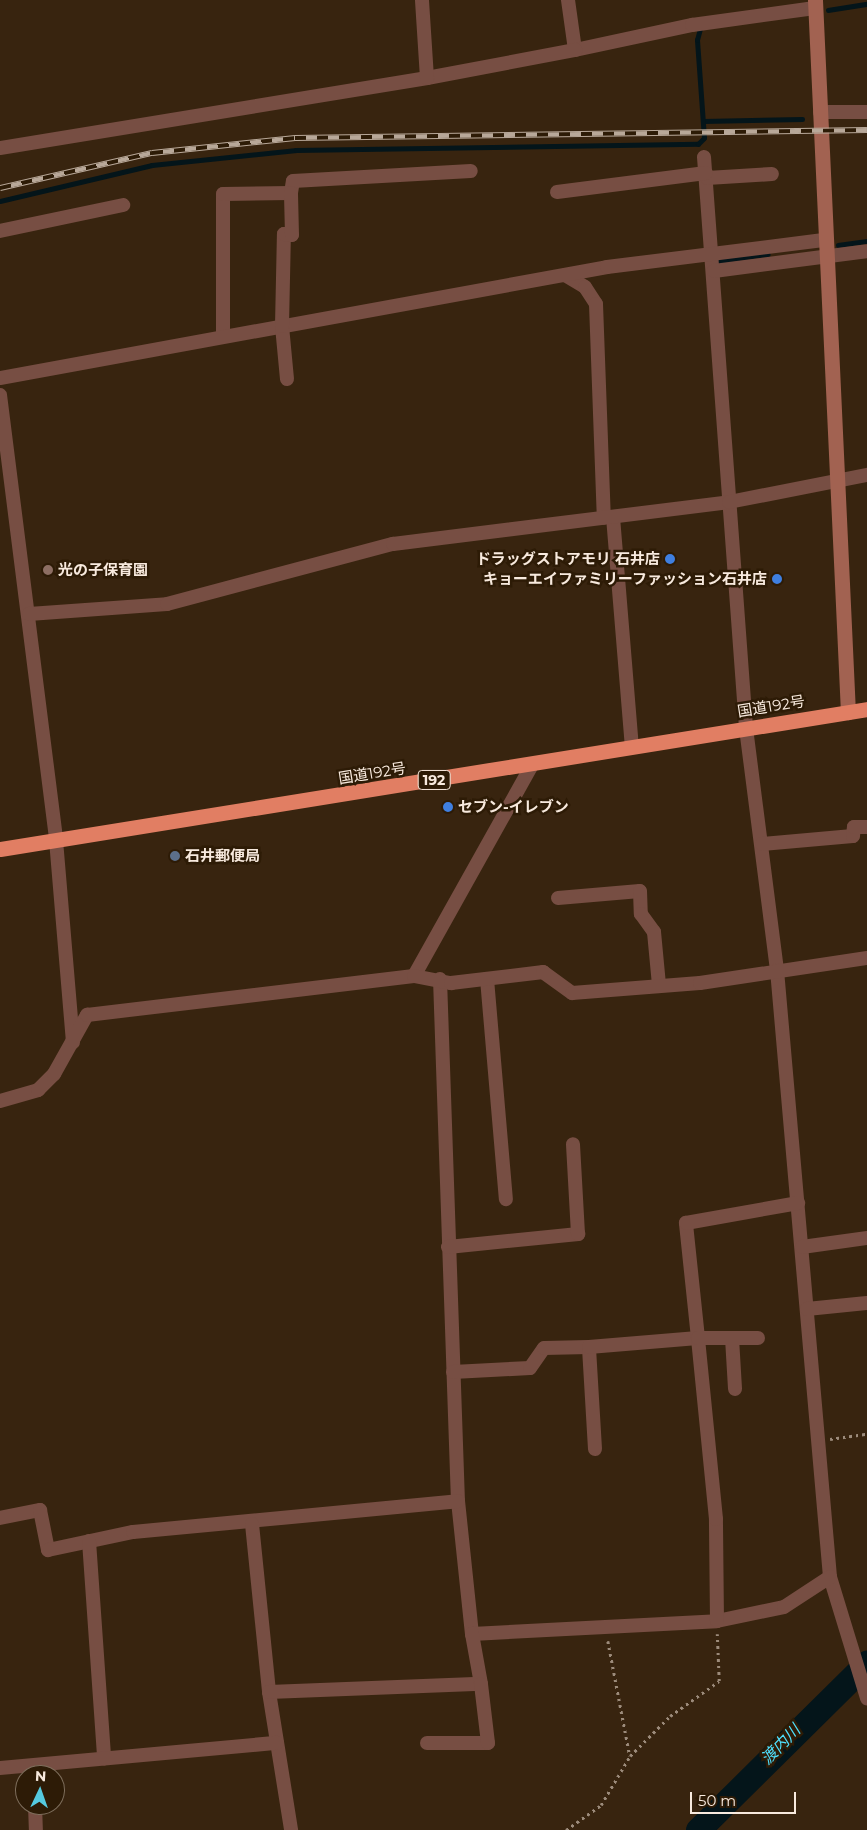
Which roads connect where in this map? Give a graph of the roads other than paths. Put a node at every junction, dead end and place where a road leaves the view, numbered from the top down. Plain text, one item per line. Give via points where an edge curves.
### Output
1 (422, 0) edge
2 (568, 0) edge
3 (815, 4) edge
4 (575, 50) junction
5 (427, 78) junction
6 (820, 112) junction
7 (867, 112) edge
8 (0, 148) edge
9 (704, 157) dead end
10 (471, 171) dead end
11 (772, 174) dead end
12 (706, 176) junction
13 (557, 192) dead end
14 (291, 193) junction
15 (123, 205) dead end
16 (0, 231) edge
17 (825, 240) junction
18 (867, 251) edge
19 (713, 256) junction
20 (826, 258) junction
21 (714, 271) junction
22 (565, 275) junction
23 (282, 326) junction
24 (223, 336) junction
25 (0, 378) edge
26 (287, 379) dead end
27 (0, 395) edge
28 (867, 475) edge
29 (835, 480) junction
30 (729, 502) junction
31 (608, 518) junction
32 (29, 614) junction
33 (867, 709) edge
34 (848, 712) junction
35 (746, 728) junction
36 (632, 747) junction
37 (532, 765) junction
38 (867, 827) edge
39 (56, 840) junction
40 (762, 844) junction
41 (0, 849) edge
42 (558, 898) dead end
43 (867, 958) edge
44 (777, 970) junction
45 (414, 976) junction
46 (440, 979) junction
47 (487, 979) junction
48 (659, 985) junction
49 (73, 1042) junction
50 (0, 1101) edge
51 (573, 1144) dead end
52 (506, 1199) dead end
53 (798, 1203) junction
54 (867, 1238) edge
55 (448, 1247) junction
56 (802, 1247) junction
57 (867, 1303) edge
58 (808, 1309) junction
59 (698, 1338) junction
60 (732, 1338) junction
61 (758, 1338) dead end
62 (589, 1347) junction
63 (452, 1372) junction
64 (735, 1390) dead end
65 (595, 1449) dead end
66 (458, 1501) junction
67 (0, 1518) edge
68 (252, 1524) junction
69 (89, 1541) junction
70 (830, 1577) junction
71 (717, 1621) junction
72 (472, 1634) junction
73 (481, 1684) junction
74 (269, 1692) junction
75 (867, 1698) edge
76 (277, 1743) junction
77 (427, 1743) dead end
78 (104, 1758) junction
79 (60, 1765) edge
80 (0, 1768) edge
81 (15, 1768) edge
82 (35, 1815) edge
83 (36, 1830) edge
84 (291, 1830) edge

1 - 5 street
2 - 4 street
3 - 4 street via 692,24
3 - 6 street
4 - 5 street
5 - 8 street
6 - 7 street
6 - 17 street
9 - 12 street
10 - 14 street via 293,181
11 - 12 street
12 - 13 street
12 - 19 street
14 - 23 street via 292,235 284,234
14 - 24 street via 223,194
15 - 16 street
17 - 19 street
17 - 20 street
18 - 20 street
19 - 21 street
19 - 22 street
20 - 21 street
20 - 29 street
21 - 30 street
22 - 23 street
22 - 31 street via 585,287 596,304
23 - 24 street
23 - 26 street
24 - 25 street
27 - 32 street
28 - 29 street
29 - 30 street
29 - 34 street
30 - 31 street
30 - 35 street
31 - 32 street via 393,544 168,604
31 - 36 street
32 - 39 street
33 - 34 highway, 国道192号 / 192
34 - 35 highway, 国道192号 / 192
35 - 36 highway, 国道192号 / 192
35 - 40 street
36 - 37 highway, 国道192号 / 192
37 - 39 highway, 国道192号 / 192
37 - 45 street
38 - 40 street via 854,827 853,836
39 - 41 highway, 国道192号 / 192
39 - 49 street
40 - 44 street
42 - 48 street via 640,891 641,914 654,932
43 - 44 street
44 - 48 street
44 - 53 street
45 - 46 street
45 - 49 street via 88,1016
46 - 47 street via 451,983
46 - 55 street
47 - 48 street via 543,972 572,993
47 - 52 street
49 - 50 street via 54,1074 38,1090
51 - 55 street via 578,1234
53 - 56 street
53 - 59 street via 686,1223
54 - 56 street
55 - 63 street
56 - 58 street
57 - 58 street
58 - 70 street
59 - 60 street
59 - 62 street
59 - 71 street via 716,1518
60 - 61 street
60 - 64 street
62 - 63 street via 544,1348 530,1368
62 - 65 street
63 - 66 street
66 - 68 street
66 - 72 street
67 - 69 street via 40,1510 48,1550
68 - 69 street via 133,1532
68 - 74 street
69 - 78 street
70 - 71 street via 784,1607
70 - 75 street
71 - 72 street via 606,1630 590,1625
72 - 73 street
73 - 74 street
73 - 77 street via 488,1743
74 - 76 street
76 - 78 street
76 - 84 street
78 - 79 street
80 - 81 street
82 - 83 street

